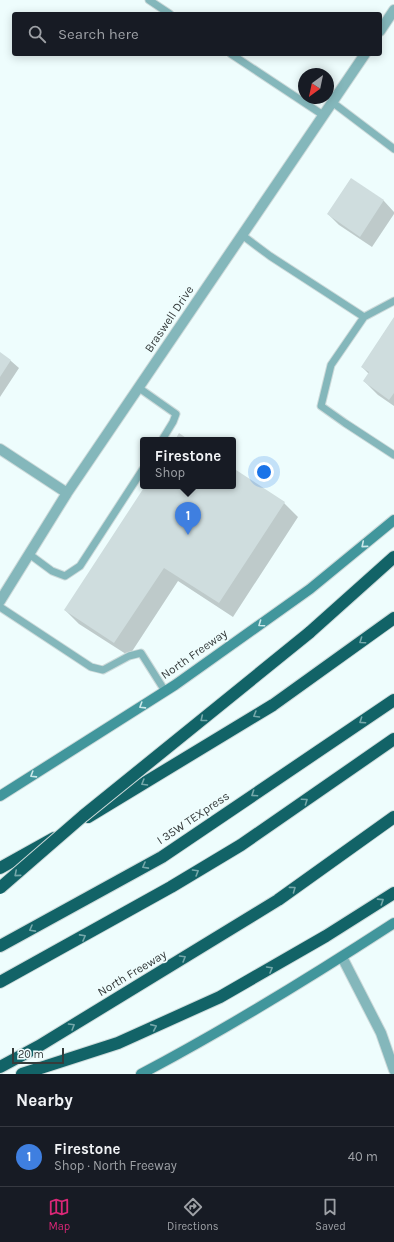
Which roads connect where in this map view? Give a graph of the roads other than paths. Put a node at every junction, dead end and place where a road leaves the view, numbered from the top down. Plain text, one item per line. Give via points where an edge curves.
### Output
1 (149, 0) edge
2 (394, 10) edge
3 (167, 12) edge
4 (382, 28) edge
5 (234, 56) edge
6 (363, 56) edge
7 (334, 99) edge
8 (331, 104) edge
9 (334, 104) edge
10 (323, 115) junction
11 (394, 149) edge
12 (242, 235) junction
13 (394, 301) edge
14 (364, 317) junction
15 (139, 388) junction
16 (164, 437) edge
17 (0, 449) edge
18 (394, 455) edge
19 (140, 474) edge
20 (67, 493) junction
21 (394, 520) edge
22 (29, 554) junction
23 (394, 557) edge
24 (0, 601) edge
25 (0, 607) edge
26 (394, 618) edge
27 (165, 691) junction
28 (394, 700) edge
29 (394, 739) edge
30 (0, 796) edge
31 (394, 817) edge
32 (0, 868) edge
33 (0, 888) edge
34 (394, 893) edge
35 (394, 924) edge
36 (0, 946) edge
37 (342, 957) junction
38 (0, 982) edge
39 (0, 1067) edge
40 (394, 1070) edge
41 (22, 1074) edge
42 (141, 1074) edge
43 (389, 1074) edge

1 - 3 lane
2 - 4 street
5 - 10 lane
6 - 7 street, Braswell Drive
8 - 10 street, Braswell Drive
9 - 11 lane
10 - 12 street, Braswell Drive
12 - 14 lane
12 - 15 street, Braswell Drive
13 - 14 lane
14 - 18 lane via 331,365 321,406
15 - 16 lane via 176,414
15 - 20 street, Braswell Drive
17 - 20 street
19 - 22 lane via 80,566 65,576 52,571
20 - 22 street, Braswell Drive
21 -> 27 main road, North Freeway via 310,589
22 - 24 street, Braswell Drive
23 -> 33 highway, bridge via 309,633 83,816
25 - 27 lane via 91,667 103,670 140,653
26 -> 32 highway via 273,705
27 -> 30 main road, North Freeway
28 -> 36 highway, I 35W TEXpress via 162,857
38 -> 29 highway via 234,849
39 -> 31 highway, North Freeway via 39,1046 278,900
41 -> 34 highway via 118,1043 220,997 326,936
35 - 37 main road
37 - 40 street via 381,1033
37 - 42 main road via 271,1002
40 - 43 lane

